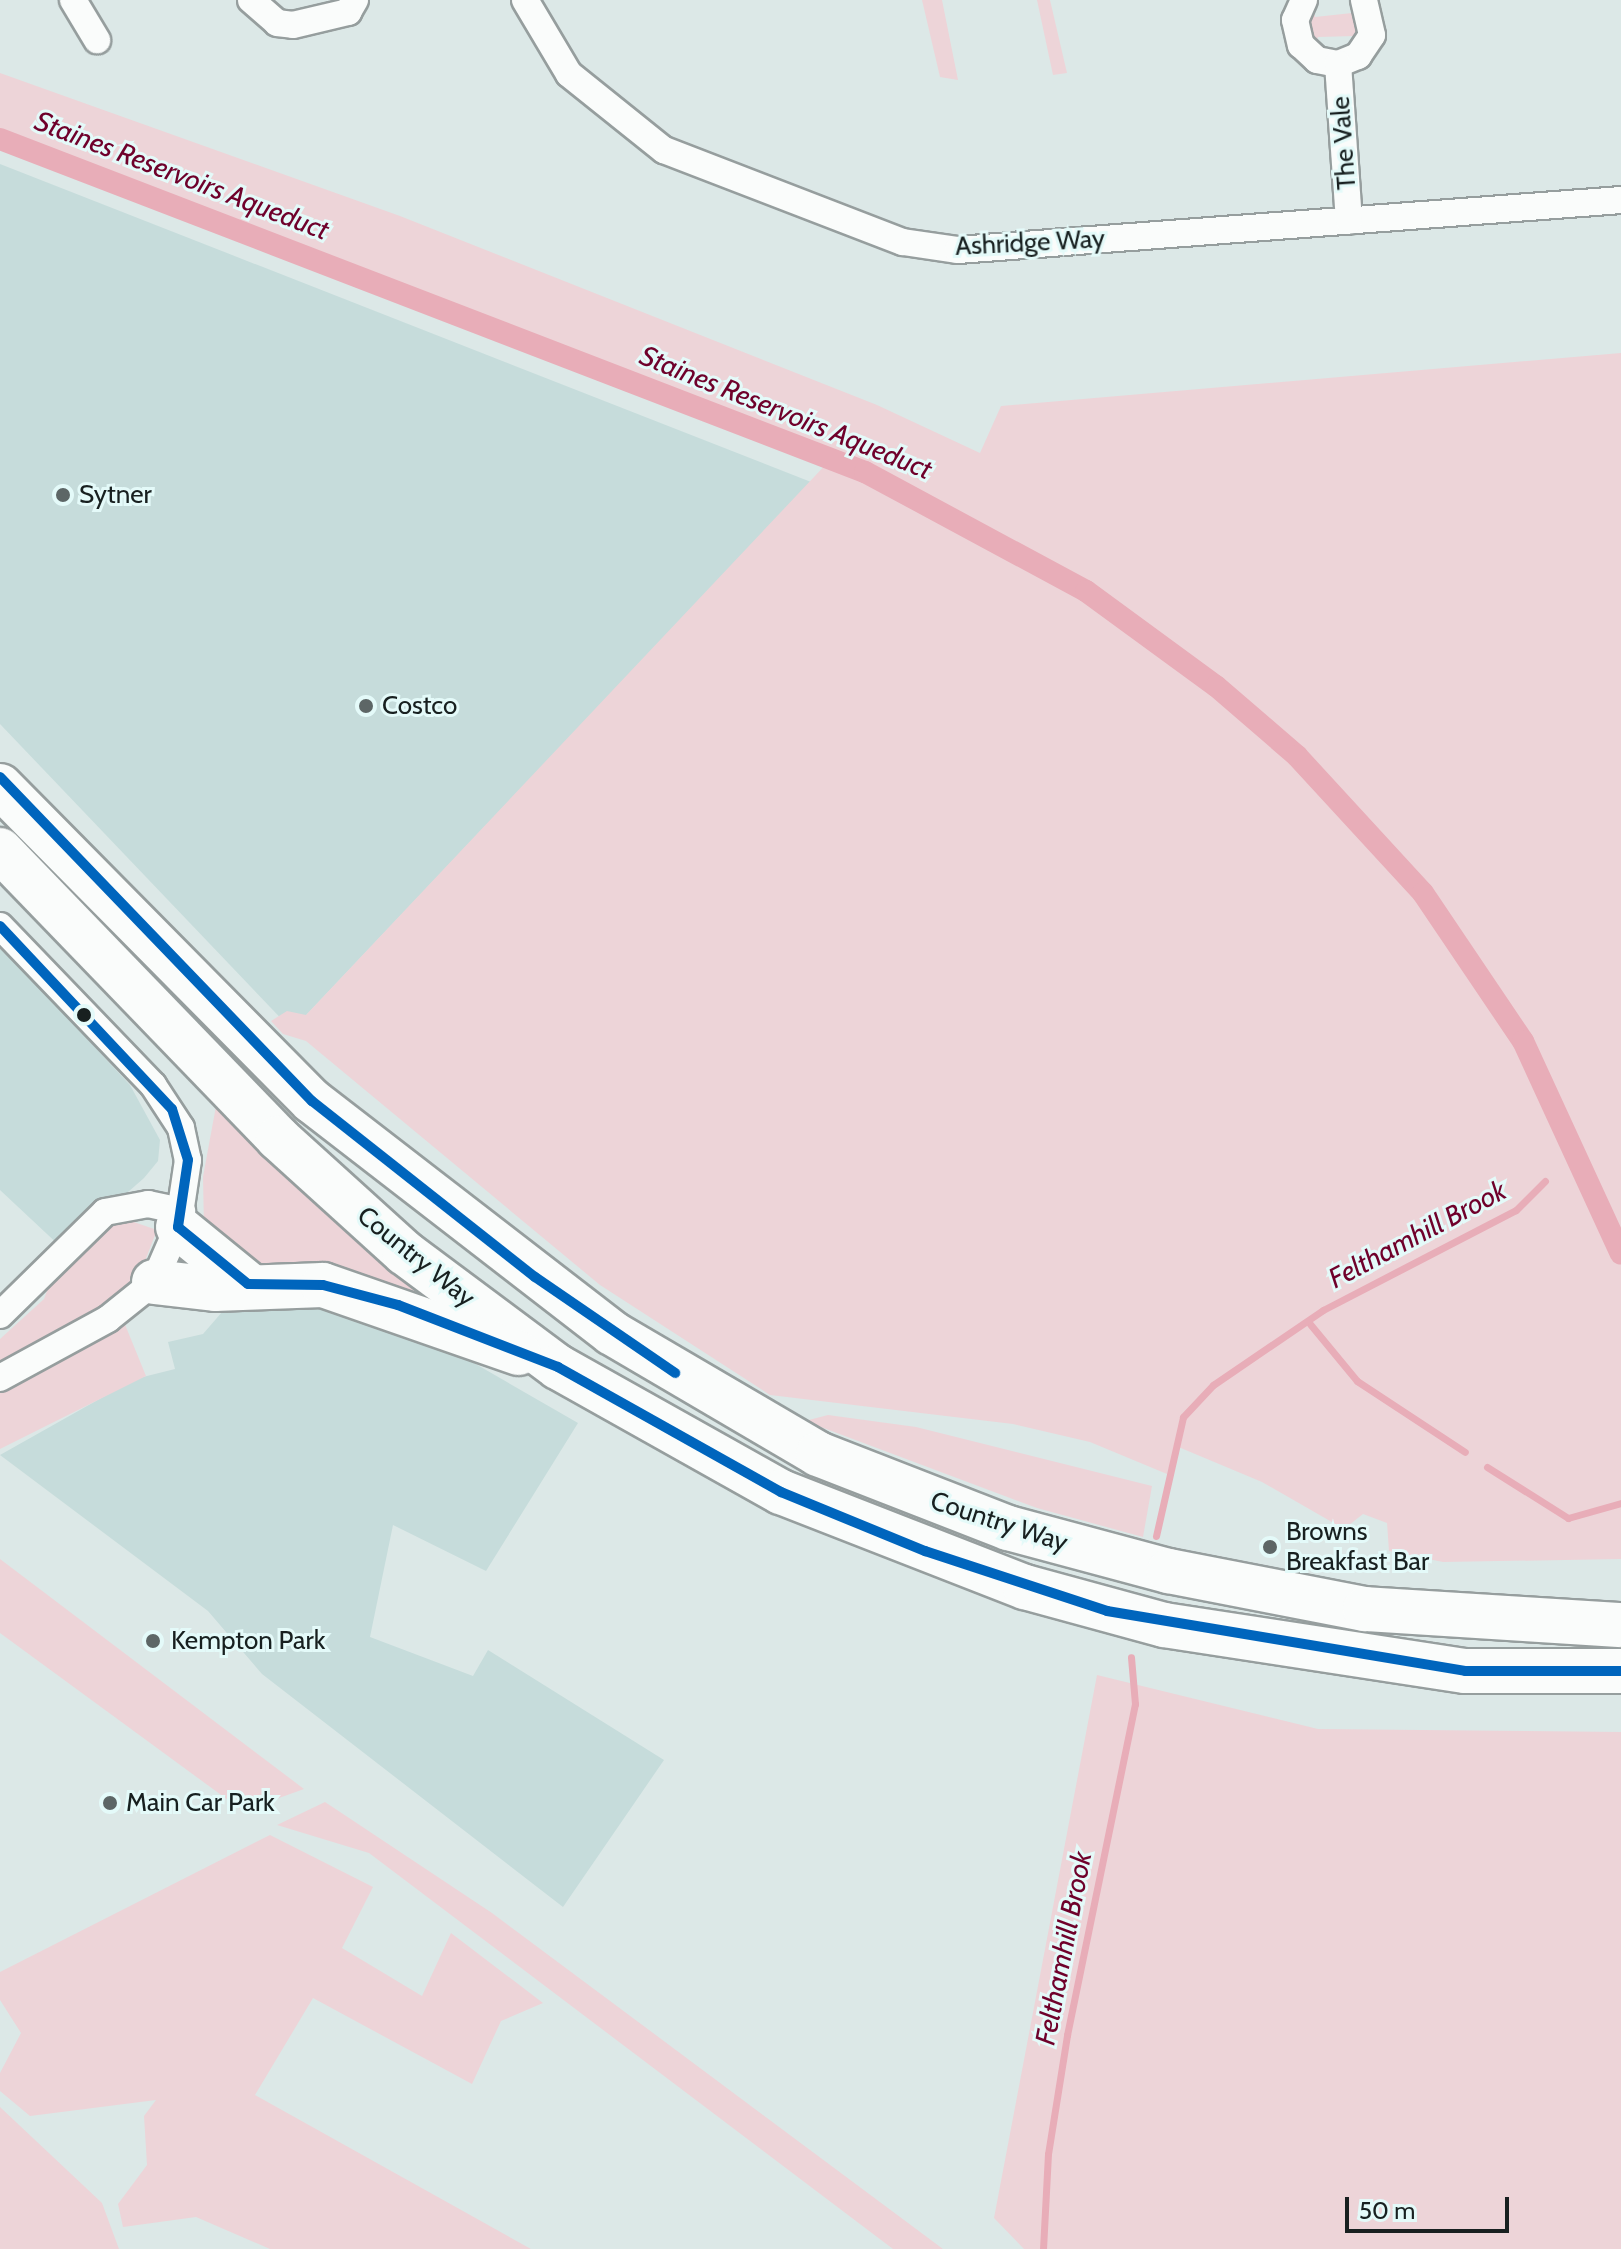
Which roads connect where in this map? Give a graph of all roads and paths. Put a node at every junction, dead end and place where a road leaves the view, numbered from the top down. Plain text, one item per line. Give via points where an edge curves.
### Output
1 (73, 0) edge
2 (251, 0) edge
3 (355, 0) edge
4 (525, 0) edge
5 (1304, 0) edge
6 (1364, 0) edge
7 (97, 40) dead end
8 (1338, 64) junction
9 (1621, 200) edge
10 (1349, 221) junction
11 (0, 777) edge
12 (0, 786) edge
13 (33, 817) junction
14 (0, 850) edge
15 (0, 926) edge
16 (180, 1219) junction
17 (154, 1282) junction
18 (248, 1284) junction
19 (0, 1315) edge
20 (558, 1367) junction
21 (0, 1378) edge
22 (1621, 1625) edge
23 (1621, 1671) edge

1 - 7 street
2 - 3 street via 277,23 293,25 348,12
4 - 10 street, Ashridge Way via 569,74 664,150 903,242 958,250
5 - 8 street, The Vale via 1295,20 1301,45 1317,60
6 - 8 street, The Vale via 1372,35 1358,56
8 - 10 street, The Vale
9 - 10 street, Ashridge Way
11 - 13 highway
12 - 13 highway
13 - 22 highway, Country Way via 337,1121 612,1333 818,1454 1008,1528 1169,1571 1365,1609
14 - 20 highway, Country Way via 278,1138 405,1253
15 - 16 street via 172,1109 188,1160
16 - 17 street
16 - 18 highway
16 - 19 street via 148,1204 105,1212
17 - 18 highway
17 - 21 street via 108,1319
18 - 20 highway via 323,1285
20 - 23 highway, Country Way via 781,1492 1025,1587 1164,1625 1318,1652 1465,1671

